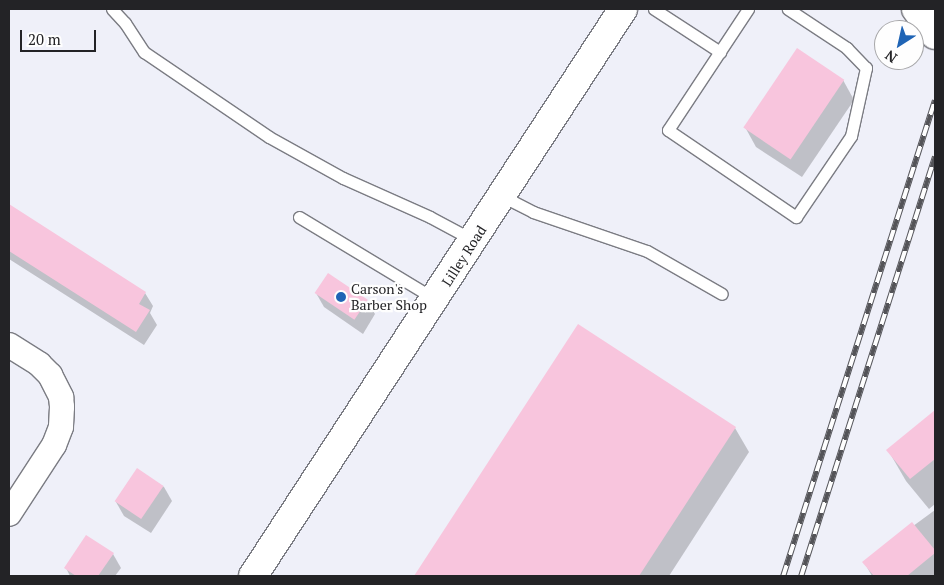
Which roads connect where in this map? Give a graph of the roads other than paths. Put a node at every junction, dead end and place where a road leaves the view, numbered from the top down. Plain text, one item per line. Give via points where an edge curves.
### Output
1 (112, 9) edge
2 (622, 9) edge
3 (654, 9) edge
4 (748, 9) edge
5 (788, 9) edge
6 (916, 9) edge
7 (935, 35) edge
8 (720, 52) junction
9 (502, 196) junction
10 (299, 218) dead end
11 (474, 240) junction
12 (722, 294) dead end
13 (435, 299) junction
14 (9, 345) edge
15 (9, 514) edge
16 (252, 576) edge

1 - 11 lane via 144,52 269,137 343,178
2 - 9 street, Lilley Road
3 - 8 lane
4 - 8 lane
5 - 8 lane via 847,48 866,68 851,136 796,217 668,130
6 - 7 street
9 - 11 street, Lilley Road
9 - 12 lane via 533,212 647,251
10 - 13 lane
11 - 13 street, Lilley Road
13 - 16 street, Lilley Road
14 - 15 street via 50,375 61,397 62,407 61,427 54,445

